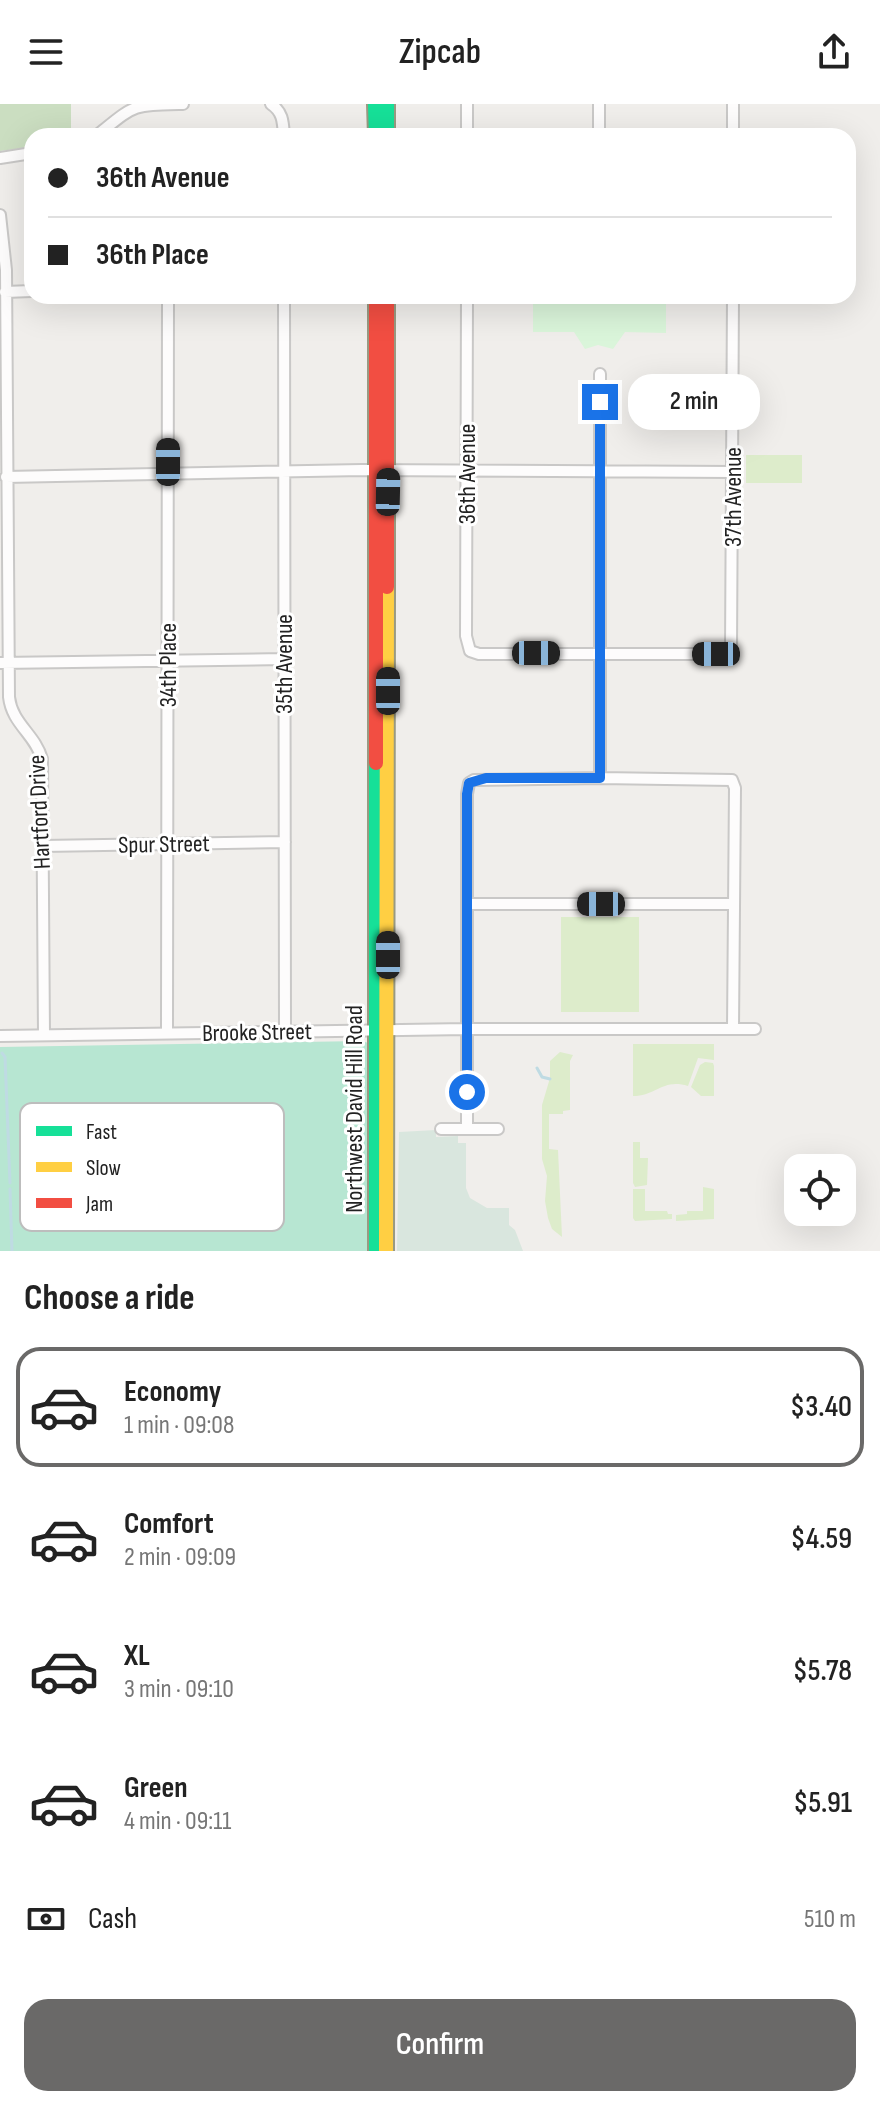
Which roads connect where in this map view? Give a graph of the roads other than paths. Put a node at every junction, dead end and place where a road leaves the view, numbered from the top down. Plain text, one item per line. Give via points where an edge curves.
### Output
1 (183, 104) edge
2 (375, 104) edge
3 (387, 104) edge
4 (467, 104) edge
5 (599, 104) edge
6 (733, 104) edge
7 (274, 107) edge
8 (105, 128) edge
9 (284, 128) edge
10 (376, 128) edge
11 (387, 128) edge
12 (467, 128) edge
13 (599, 128) edge
14 (733, 128) edge
15 (24, 154) edge
16 (0, 158) edge
17 (0, 215) edge
18 (24, 291) edge
19 (5, 292) junction
20 (168, 304) edge
21 (284, 304) edge
22 (376, 304) edge
23 (387, 304) edge
24 (467, 304) edge
25 (733, 304) edge
26 (600, 374) dead end
27 (467, 469) junction
28 (382, 470) junction
29 (600, 470) junction
30 (285, 471) junction
31 (733, 472) junction
32 (168, 473) junction
33 (6, 477) junction
34 (601, 653) junction
35 (284, 659) junction
36 (168, 660) junction
37 (4, 663) edge
38 (600, 778) junction
39 (285, 842) junction
40 (168, 845) junction
41 (43, 846) junction
42 (468, 904) junction
43 (733, 904) junction
44 (733, 1028) junction
45 (467, 1029) junction
46 (755, 1029) dead end
47 (382, 1030) junction
48 (285, 1032) junction
49 (167, 1034) junction
50 (44, 1035) junction
51 (0, 1036) edge
52 (441, 1129) dead end
53 (467, 1129) junction
54 (498, 1129) dead end
55 (376, 1251) edge
56 (386, 1251) edge

1 - 8 street via 135,106
2 - 10 street
3 - 11 street
4 - 12 street
5 - 13 street
6 - 14 street
7 - 9 street
15 - 16 street
17 - 19 street, Hartford Drive
18 - 19 street
19 - 33 street, Hartford Drive
20 - 32 street, 34th Place
21 - 30 street, 35th Avenue
22 - 28 street, Northwest David Hill Road
23 - 28 street, Northwest David Hill Road
24 - 27 street, 36th Avenue
25 - 31 street, 37th Avenue
26 - 29 street
27 - 28 street
27 - 29 street
27 - 34 street, 36th Avenue via 470,651
28 - 30 street
28 - 47 street, Northwest David Hill Road
29 - 31 street
29 - 34 street
30 - 32 street
30 - 35 street, 35th Avenue
31 - 34 street, 37th Avenue via 731,650
32 - 33 street
32 - 36 street, 34th Place
33 - 37 street, Hartford Drive
34 - 38 street
35 - 36 street
35 - 39 street, 35th Avenue
36 - 37 street
36 - 40 street, 34th Place
37 - 41 street, Hartford Drive via 13,716 42,759
38 - 42 street via 486,778 469,783
38 - 43 street via 732,780
39 - 40 street, Spur Street
39 - 48 street, 35th Avenue
40 - 41 street, Spur Street
40 - 49 street, 34th Place
41 - 50 street, Hartford Drive
42 - 43 street
42 - 45 street
43 - 44 street
44 - 45 street, Brooke Street
44 - 46 street, Brooke Street
45 - 47 street, Brooke Street
45 - 53 street
47 - 48 street, Brooke Street
47 - 55 street, Northwest David Hill Road
47 - 56 street, Northwest David Hill Road
48 - 49 street, Brooke Street
49 - 50 street, Brooke Street
50 - 51 street, Brooke Street
52 - 53 street
53 - 54 street

